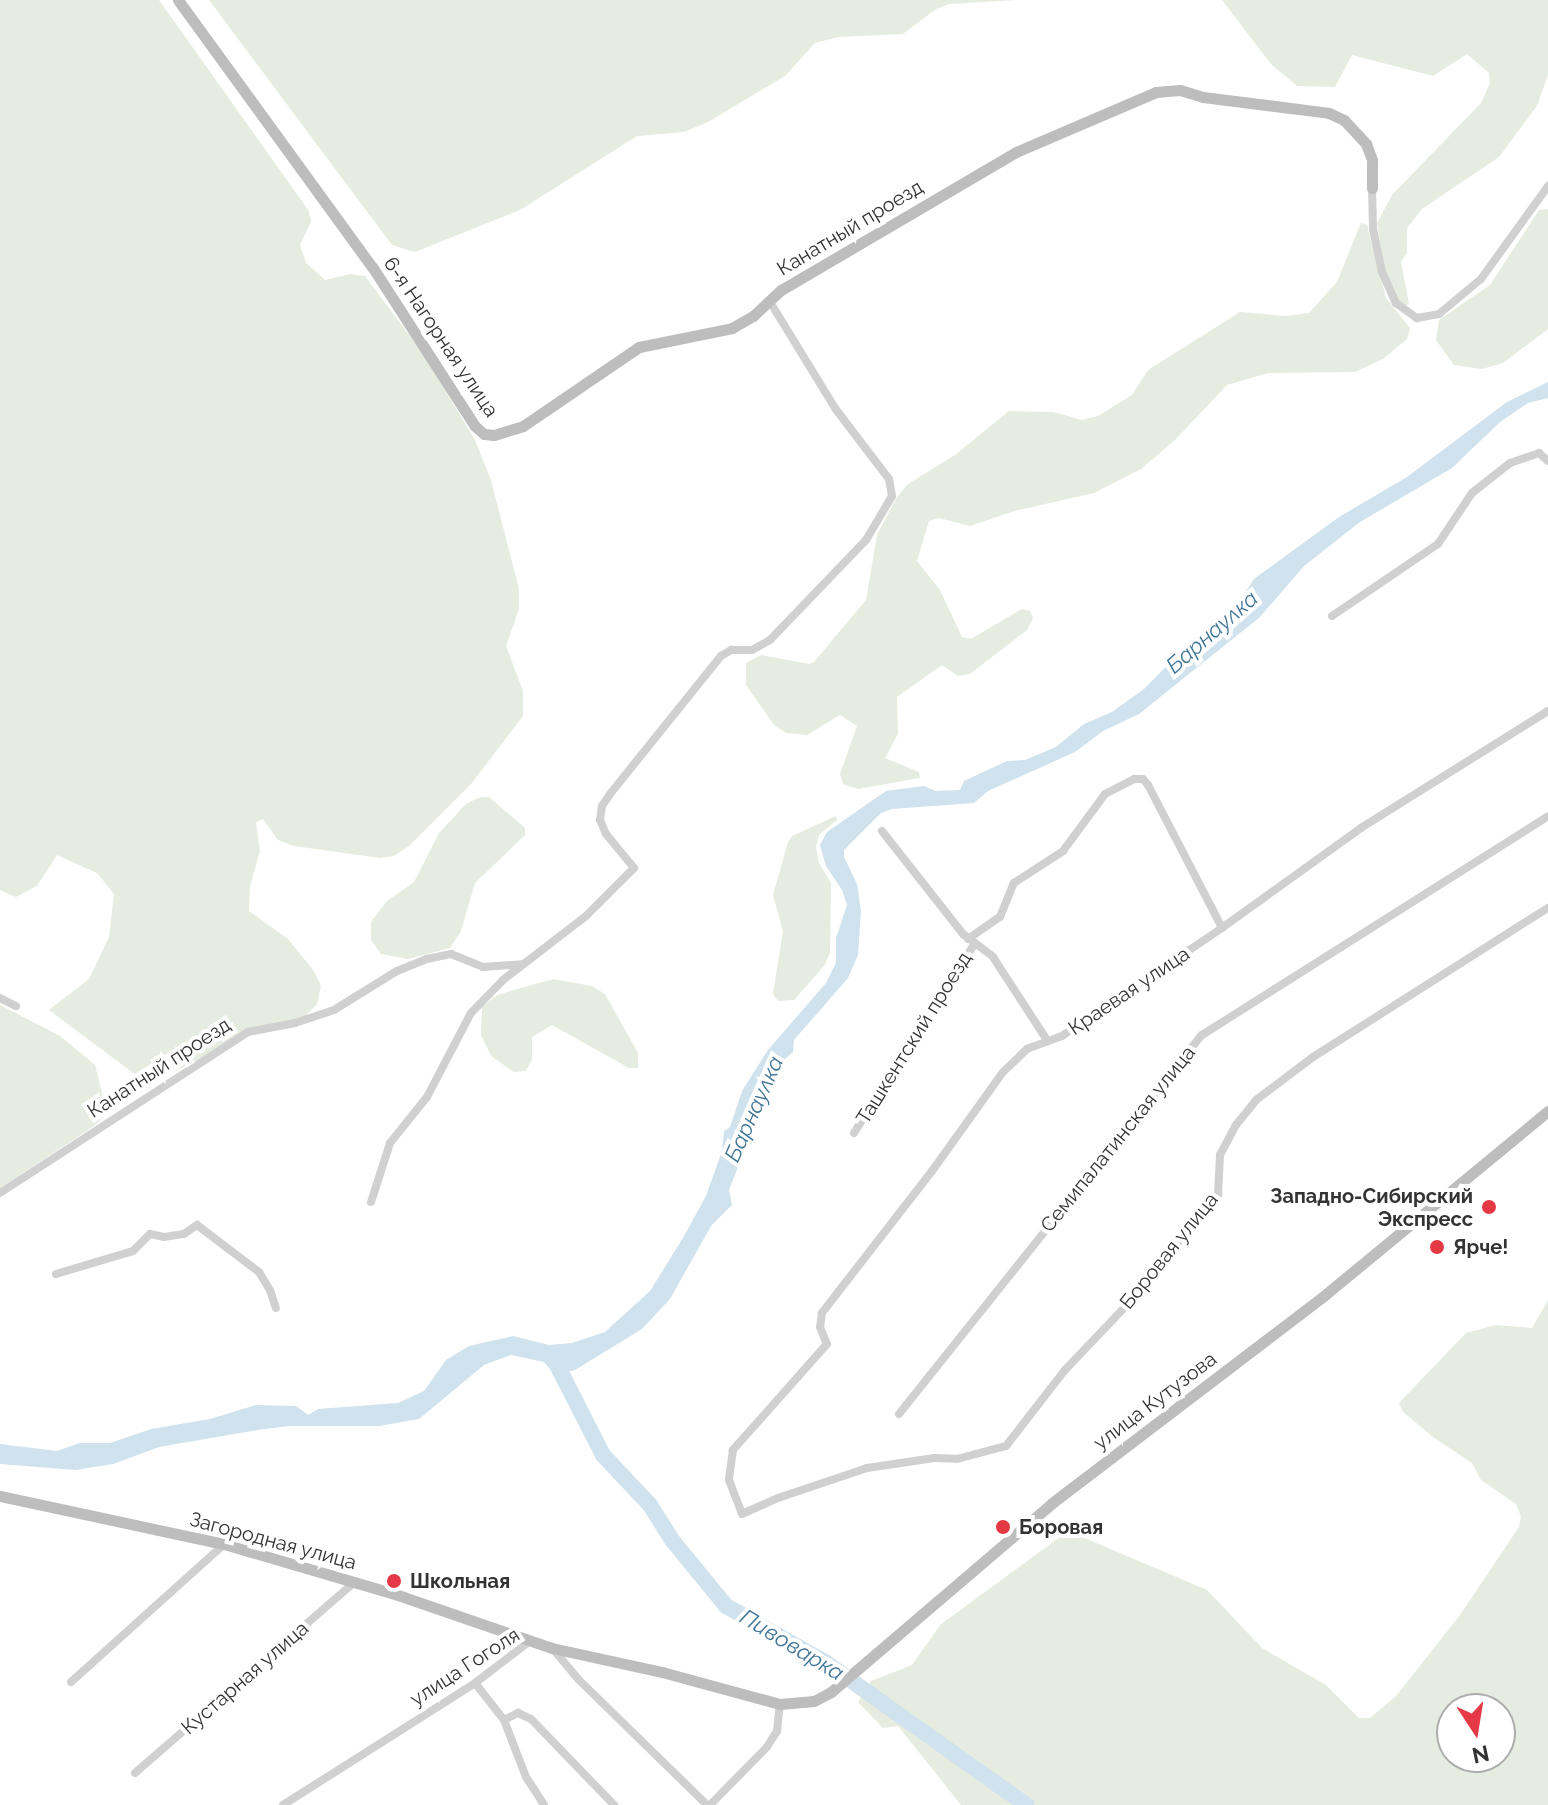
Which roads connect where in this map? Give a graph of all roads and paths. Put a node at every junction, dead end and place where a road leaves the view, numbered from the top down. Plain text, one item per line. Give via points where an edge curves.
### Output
1 (178, 0) edge
2 (1548, 186) edge
3 (1372, 188) joint
4 (770, 302) junction
5 (1548, 461) edge
6 (1332, 616) dead end
7 (1548, 711) edge
8 (1548, 816) edge
9 (882, 831) dead end
10 (1548, 908) edge
11 (1222, 928) junction
12 (972, 941) junction
13 (526, 963) junction
14 (0, 998) edge
15 (16, 1006) dead end
16 (1047, 1040) junction
17 (1548, 1111) edge
18 (854, 1133) dead end
19 (0, 1193) edge
20 (371, 1202) dead end
21 (56, 1274) dead end
22 (276, 1308) dead end
23 (899, 1414) dead end
24 (0, 1496) edge
25 (742, 1514) joint
26 (224, 1544) junction
27 (355, 1582) junction
28 (530, 1641) junction
29 (552, 1648) junction
30 (71, 1682) dead end
31 (475, 1683) junction
32 (780, 1704) junction
33 (504, 1720) junction
34 (135, 1773) dead end
35 (283, 1805) edge
36 (544, 1805) edge
37 (614, 1805) edge
38 (708, 1805) edge

1 - 4 main road, 6-я Нагорная улица via 373,268 484,434 514,431 639,347 732,328
2 - 3 street, Канатный проезд via 1481,279 1439,314 1417,318 1396,303 1382,272
3 - 4 main road, Канатный проезд via 1366,144 1344,120 1329,113 1180,90 1156,92 1016,152 845,250
4 - 13 street, Канатный проезд via 835,408 889,479 892,496 866,540 770,640 721,656 610,794 600,820 634,868 586,916
5 - 6 street via 1539,453 1510,463 1472,493 1438,544
7 - 11 street, Краевая улица via 1350,836
8 - 23 street, Семипалатинская улица via 1202,1035
9 - 12 street
10 - 25 street, Боровая улица via 1313,1057 1256,1100 1220,1155 1218,1195 1006,1446 957,1459 867,1468
11 - 12 street, Ташкентский проезд via 1146,781 1134,779 1105,794 1063,851 1011,885 1000,917
11 - 16 street, Краевая улица via 1062,1036
12 - 16 street via 993,957
12 - 18 street, Ташкентский проезд
13 - 19 street, Канатный проезд via 483,967 458,955 427,959 334,1010 248,1032
13 - 20 street, Канатный проезд via 471,1013 427,1097 390,1143
14 - 15 street
16 - 25 street, Краевая улица via 1021,1054 997,1079 822,1313 820,1327 827,1344 737,1445 729,1480
17 - 32 main road, улица Кутузова via 1326,1294 1052,1503 831,1692 814,1701
21 - 22 street via 133,1251 150,1234 184,1234 197,1225 259,1272
24 - 26 main road, Загородная улица
26 - 27 main road, Загородная улица
26 - 30 street
27 - 28 main road, Загородная улица
27 - 34 street, Кустарная улица
28 - 29 main road, улица Гоголя
28 - 31 street, улица Гоголя
29 - 32 main road, улица Гоголя
29 - 38 street
31 - 33 street
31 - 35 street, улица Гоголя
32 - 38 street via 777,1731 767,1747
33 - 36 street via 526,1777
33 - 37 street via 518,1713 531,1719

